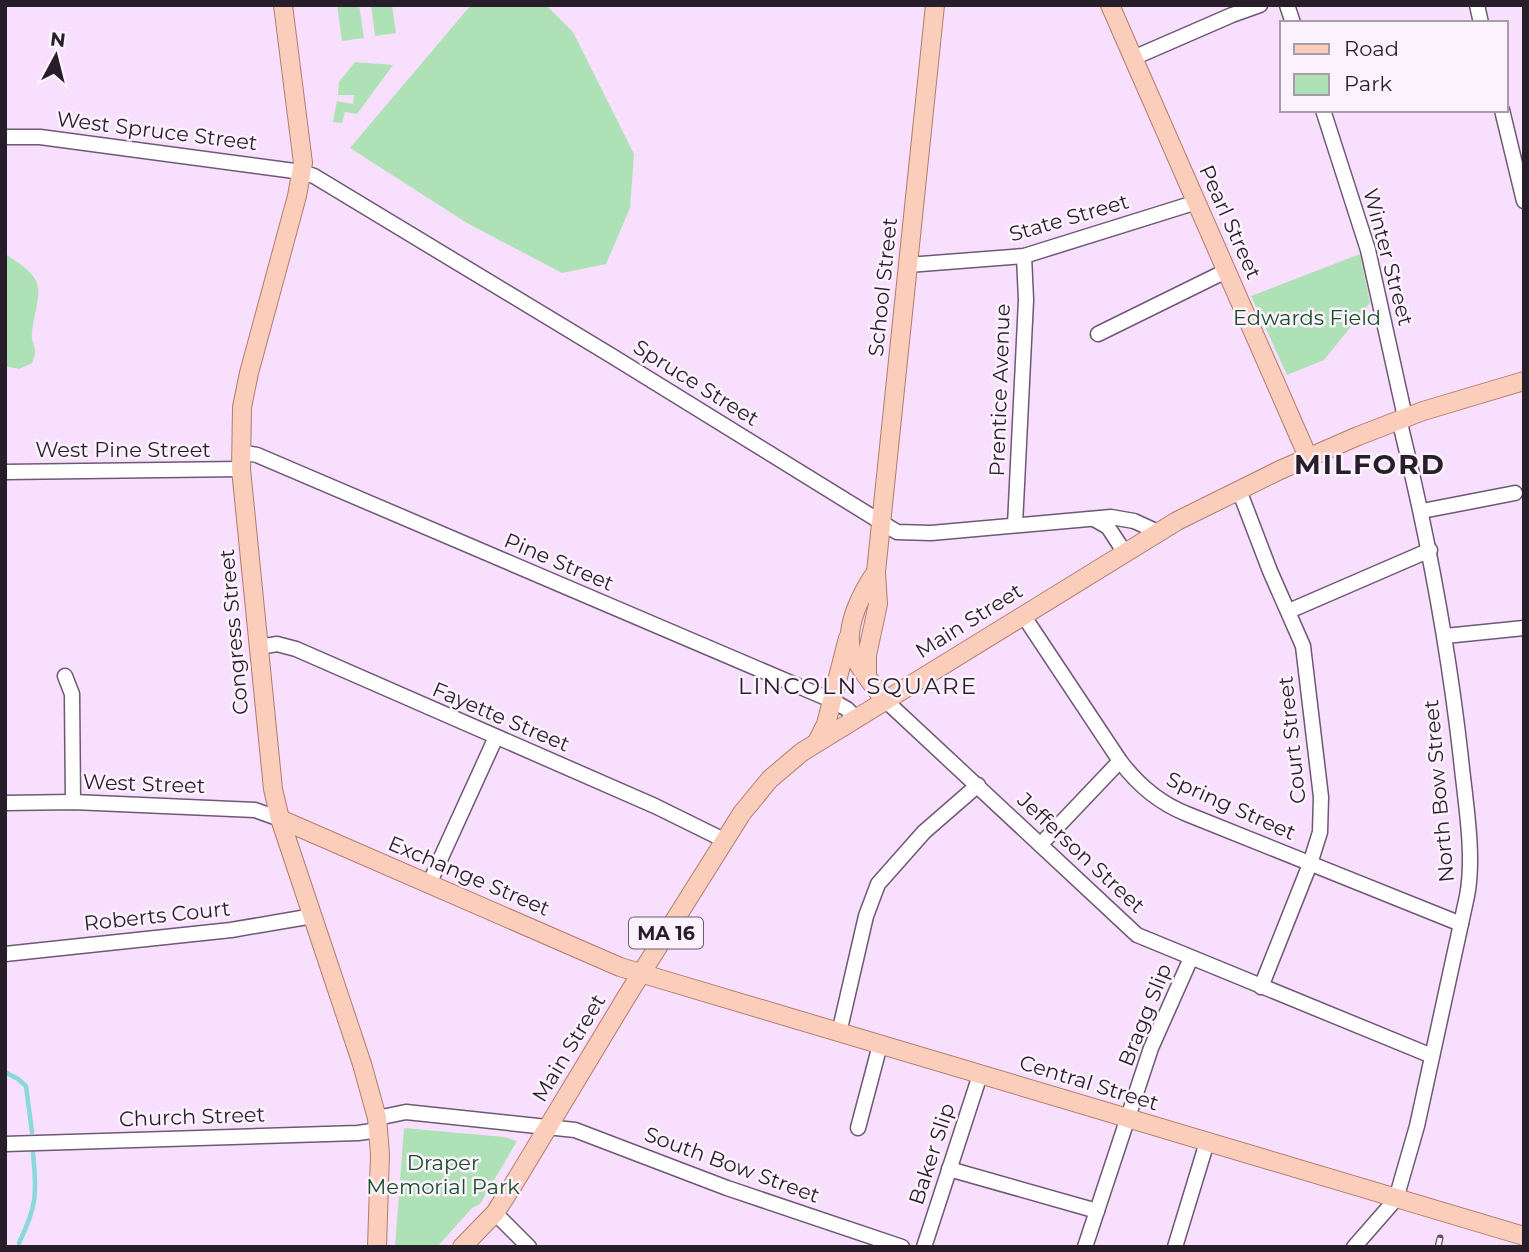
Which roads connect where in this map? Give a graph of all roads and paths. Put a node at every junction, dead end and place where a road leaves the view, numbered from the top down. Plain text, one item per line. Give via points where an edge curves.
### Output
1 (283, 5) edge
2 (935, 5) edge
3 (1110, 5) edge
4 (1260, 5) edge
5 (1133, 58) junction
6 (1324, 112) edge
7 (1502, 112) edge
8 (5, 137) edge
9 (302, 172) junction
10 (1524, 201) edge
11 (1197, 202) junction
12 (1024, 256) junction
13 (908, 265) junction
14 (1226, 271) junction
15 (1098, 334) dead end
16 (1524, 380) edge
17 (1402, 418) junction
18 (1308, 457) junction
19 (241, 460) junction
20 (5, 472) edge
21 (1239, 490) junction
22 (1515, 493) dead end
23 (1422, 511) junction
24 (1093, 519) junction
25 (882, 524) junction
26 (1015, 525) junction
27 (1158, 532) junction
28 (1430, 550) junction
29 (1125, 552) junction
30 (876, 572) junction
31 (1289, 611) junction
32 (1023, 615) junction
33 (851, 628) junction
34 (1524, 628) edge
35 (1445, 636) junction
36 (259, 647) junction
37 (867, 673) junction
38 (65, 676) dead end
39 (831, 700) junction
40 (885, 700) junction
41 (856, 718) junction
42 (496, 737) junction
43 (816, 743) junction
44 (1120, 761) junction
45 (978, 785) junction
46 (73, 802) junction
47 (5, 803) edge
48 (280, 818) junction
49 (724, 840) junction
50 (1041, 844) junction
51 (1310, 863) junction
52 (429, 884) junction
53 (313, 916) junction
54 (1461, 924) junction
55 (5, 954) edge
56 (1191, 958) junction
57 (641, 974) junction
58 (1261, 987) junction
59 (839, 1033) junction
60 (880, 1045) junction
61 (1432, 1056) junction
62 (980, 1075) junction
63 (1127, 1118) junction
64 (378, 1124) junction
65 (548, 1128) junction
66 (858, 1128) dead end
67 (1207, 1142) junction
68 (5, 1143) edge
69 (949, 1169) junction
70 (1396, 1199) junction
71 (1097, 1211) junction
72 (495, 1213) junction
73 (1524, 1236) edge
74 (377, 1247) edge
75 (462, 1247) edge
76 (529, 1247) edge
77 (902, 1247) edge
78 (924, 1247) edge
79 (1085, 1247) edge
80 (1175, 1247) edge
81 (1354, 1247) edge

1 - 9 main road, Congress Street
2 - 13 main road, School Street
3 - 5 main road, Pearl Street
4 - 5 street
5 - 11 main road, Pearl Street
6 - 17 street, Winter Street via 1368,250
7 - 10 street
8 - 9 street, West Spruce Street via 40,137
9 - 19 main road, Congress Street via 249,373 242,407
9 - 25 street, Spruce Street via 612,355
11 - 12 street, State Street
11 - 14 main road, Pearl Street
12 - 13 street, State Street
12 - 26 street, Prentice Avenue
13 - 25 main road, School Street
14 - 15 street
14 - 18 main road, Pearl Street
16 - 17 main road, Main Street / MA 16
17 - 18 main road, Main Street / MA 16
17 - 23 street, North Bow Street
18 - 21 main road, Main Street / MA 16
19 - 20 street, West Pine Street
19 - 36 main road, Congress Street
19 - 39 street, Pine Street via 257,455
21 - 27 main road, Main Street / MA 16
21 - 31 street, Court Street
22 - 23 street
23 - 28 street, North Bow Street
24 - 26 street, Spruce Street
24 - 27 street, Spruce Street via 1125,518
24 - 29 street via 1108,527
25 - 26 street, Spruce Street via 911,534
25 - 30 main road, School Street
27 - 29 main road, Main Street / MA 16
28 - 31 street
28 - 35 street, North Bow Street
29 - 32 main road, Main Street / MA 16
30 - 33 main road, School Street
30 - 37 main road, School Street via 878,604
31 - 51 street, Court Street via 1303,646 1321,797 1320,832
32 - 40 main road, Main Street / MA 16
32 - 44 street, Spring Street
33 - 37 main road via 852,652
33 - 39 main road, School Street
34 - 35 street
35 - 54 street, North Bow Street via 1471,866
36 - 42 street, Fayette Street via 277,644 296,649
36 - 48 main road, Congress Street via 268,756
37 - 40 main road
38 - 46 street via 72,694
39 - 41 street, Pine Street
39 - 43 main road, School Street
40 - 41 main road, Main Street / MA 16
40 - 45 street, Jefferson Street
41 - 43 main road, Main Street / MA 16
42 - 49 street, Fayette Street
42 - 52 street
43 - 49 main road, Main Street / MA 16 via 764,785
44 - 50 street
44 - 51 street, Spring Street via 1168,806
45 - 50 street, Jefferson Street
45 - 59 street via 923,832 878,884 866,916
46 - 47 street, West Street
46 - 48 street, West Street via 255,810
48 - 52 main road, Exchange Street
48 - 53 main road, Congress Street
49 - 57 main road, Main Street / MA 16
50 - 56 street, Jefferson Street via 1133,932
51 - 54 street, Spring Street
51 - 58 street, Court Street
52 - 57 main road, Exchange Street
53 - 55 street, Roberts Court via 230,930
53 - 64 main road, Congress Street
54 - 61 street, North Bow Street
56 - 58 street, Jefferson Street
56 - 63 street, Bragg Slip via 1151,1048
57 - 59 main road, Central Street
57 - 65 main road, Main Street / MA 16
58 - 61 street, Jefferson Street
59 - 60 main road, Central Street
60 - 62 main road, Central Street
60 - 66 street
61 - 70 street, North Bow Street
62 - 63 main road, Central Street
62 - 69 street, Baker Slip
63 - 67 main road, Central Street
63 - 71 street, Bragg Slip
64 - 65 street, Church Street via 406,1112
64 - 68 street, Church Street via 358,1133
64 - 74 main road, Congress Street
65 - 72 main road, Main Street / MA 16
65 - 77 street, South Bow Street via 575,1130
67 - 70 main road, Central Street
67 - 80 street
69 - 71 street
69 - 78 street, Baker Slip
70 - 73 main road, Central Street
70 - 81 street
71 - 79 street, Bragg Slip
72 - 75 main road, Main Street / MA 16
72 - 76 street

